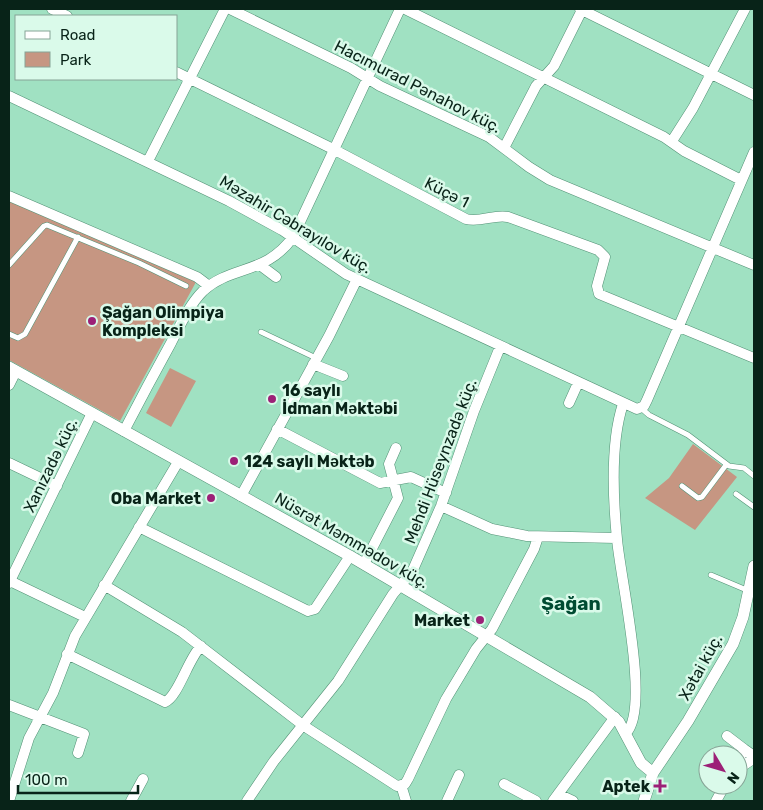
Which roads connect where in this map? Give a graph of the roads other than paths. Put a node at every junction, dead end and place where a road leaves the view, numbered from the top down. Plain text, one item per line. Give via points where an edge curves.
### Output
1 (52, 9) edge
2 (225, 9) edge
3 (230, 9) edge
4 (400, 9) edge
5 (406, 9) edge
6 (581, 9) edge
7 (745, 9) edge
8 (65, 15) edge
9 (711, 72) junction
10 (178, 73) edge
11 (367, 78) junction
12 (543, 78) junction
13 (190, 79) junction
14 (754, 95) edge
15 (9, 96) edge
16 (672, 142) junction
17 (504, 148) junction
18 (333, 150) junction
19 (754, 152) edge
20 (148, 161) junction
21 (750, 171) edge
22 (741, 180) junction
23 (9, 196) edge
24 (78, 237) junction
25 (293, 237) junction
26 (712, 247) junction
27 (9, 265) edge
28 (260, 265) junction
29 (754, 265) edge
30 (276, 278) dead end
31 (357, 279) junction
32 (186, 286) dead end
33 (209, 286) junction
34 (677, 327) junction
35 (261, 332) dead end
36 (9, 334) edge
37 (500, 347) junction
38 (754, 358) edge
39 (315, 361) junction
40 (12, 369) edge
41 (343, 376) dead end
42 (578, 383) junction
43 (9, 385) edge
44 (568, 403) dead end
45 (623, 404) junction
46 (640, 408) junction
47 (92, 413) junction
48 (277, 429) junction
49 (124, 431) junction
50 (396, 448) dead end
51 (178, 462) junction
52 (9, 463) edge
53 (726, 465) junction
54 (754, 476) edge
55 (394, 481) junction
56 (57, 486) junction
57 (682, 486) dead end
58 (446, 493) junction
59 (736, 494) dead end
60 (240, 496) junction
61 (441, 506) junction
62 (754, 507) edge
63 (139, 527) junction
64 (538, 538) junction
65 (616, 538) junction
66 (350, 556) junction
67 (364, 564) junction
68 (754, 566) edge
69 (711, 575) dead end
70 (10, 578) edge
71 (104, 585) junction
72 (400, 586) junction
73 (752, 592) edge
74 (85, 617) junction
75 (487, 636) junction
76 (200, 646) junction
77 (68, 654) junction
78 (9, 706) edge
79 (39, 717) junction
80 (615, 718) junction
81 (304, 726) junction
82 (626, 732) junction
83 (727, 736) dead end
84 (739, 745) edge
85 (748, 752) edge
86 (78, 753) dead end
87 (748, 762) edge
88 (653, 773) junction
89 (459, 775) dead end
90 (142, 779) dead end
91 (504, 784) dead end
92 (401, 786) junction
93 (556, 797) edge
94 (9, 801) edge
95 (132, 801) edge
96 (246, 801) edge
97 (406, 801) edge
98 (447, 801) edge
99 (536, 801) edge
100 (573, 801) edge
101 (644, 801) edge

1 - 8 street
2 - 13 street
3 - 11 street, Hacımurad Pənahov küç.
4 - 11 street
5 - 12 street
6 - 9 street
6 - 12 street via 554,66
7 - 9 street
9 - 14 street
9 - 16 street
10 - 13 street, Küçə 1
11 - 17 street, Hacımurad Pənahov küç. via 466,125
11 - 18 street
12 - 16 street
12 - 17 street
13 - 18 street, Küçə 1
13 - 20 street
15 - 20 street, Məzahir Cəbrayılov küç.
16 - 22 street
17 - 26 street, Hacımurad Pənahov küç. via 550,180
18 - 25 street
18 - 34 street, Küçə 1 via 466,219 473,221 501,215 598,250 605,256 597,286 599,294
19 - 21 street
20 - 25 street, Məzahir Cəbrayılov küç. via 229,200
21 - 22 street
22 - 26 street
23 - 33 street via 197,277
24 - 27 lane via 53,226 44,226
24 - 32 lane
24 - 36 lane via 26,334 18,338
25 - 28 street via 279,254
25 - 31 street, Məzahir Cəbrayılov küç. via 324,261
26 - 29 street, Hacımurad Pənahov küç.
26 - 34 street
28 - 30 street
28 - 33 street
31 - 37 street, Məzahir Cəbrayılov küç.
31 - 39 street
33 - 49 street via 184,319
34 - 38 street, Küçə 1
34 - 46 street via 647,400
35 - 39 lane
37 - 42 street, Məzahir Cəbrayılov küç.
37 - 58 street, Mehdi Hüseynzadə küç.
39 - 41 street
39 - 48 street
40 - 43 street
40 - 47 street, Nüsrət Məmmədov küç.
42 - 44 street
42 - 45 street, Məzahir Cəbrayılov küç.
45 - 46 street, Məzahir Cəbrayılov küç.
45 - 65 street via 618,424 614,488
46 - 53 lane via 688,435
47 - 49 street, Nüsrət Məmmədov küç.
47 - 56 street, Xanızadə küç.
48 - 55 street via 376,482
48 - 60 street
49 - 51 street, Nüsrət Məmmədov küç.
50 - 55 street via 389,464
51 - 60 street, Nüsrət Məmmədov küç.
51 - 63 street
52 - 56 street
53 - 54 lane via 744,468
53 - 57 lane via 702,497 698,498
55 - 58 street via 411,478
55 - 67 street via 398,498
56 - 70 street, Xanızadə küç.
58 - 61 street, Mehdi Hüseynzadə küç.
59 - 62 lane
60 - 66 street, Nüsrət Məmmədov küç.
61 - 64 street via 492,529
61 - 72 street, Mehdi Hüseynzadə küç. via 412,572
63 - 66 street via 308,611 315,609
63 - 71 street
64 - 65 street
64 - 75 street
65 - 82 street via 635,675 636,710
66 - 67 street, Nüsrət Məmmədov küç.
67 - 72 street, Nüsrət Məmmədov küç.
68 - 73 street, Xətai küç.
69 - 73 lane
70 - 74 street
71 - 74 street
71 - 76 street
72 - 75 street, Nüsrət Məmmədov küç.
72 - 81 street, Mehdi Hüseynzadə küç. via 338,682
73 - 88 street, Xətai küç. via 726,656
74 - 77 street
75 - 80 street, Nüsrət Məmmədov küç. via 590,697
75 - 92 street via 446,699 408,779
76 - 77 street via 172,696 165,702
76 - 81 street
77 - 79 street via 53,693
78 - 79 street
79 - 86 street via 84,734
79 - 94 street
80 - 82 street, Nüsrət Məmmədov küç.
80 - 93 street
81 - 92 street via 391,784
81 - 96 street, Mehdi Hüseynzadə küç.
82 - 88 street, Nüsrət Məmmədov küç. via 641,763
83 - 84 street
85 - 87 street via 753,759
88 - 101 street, Xətai küç.
89 - 98 street
90 - 95 street
91 - 99 street
92 - 97 street
93 - 100 street

